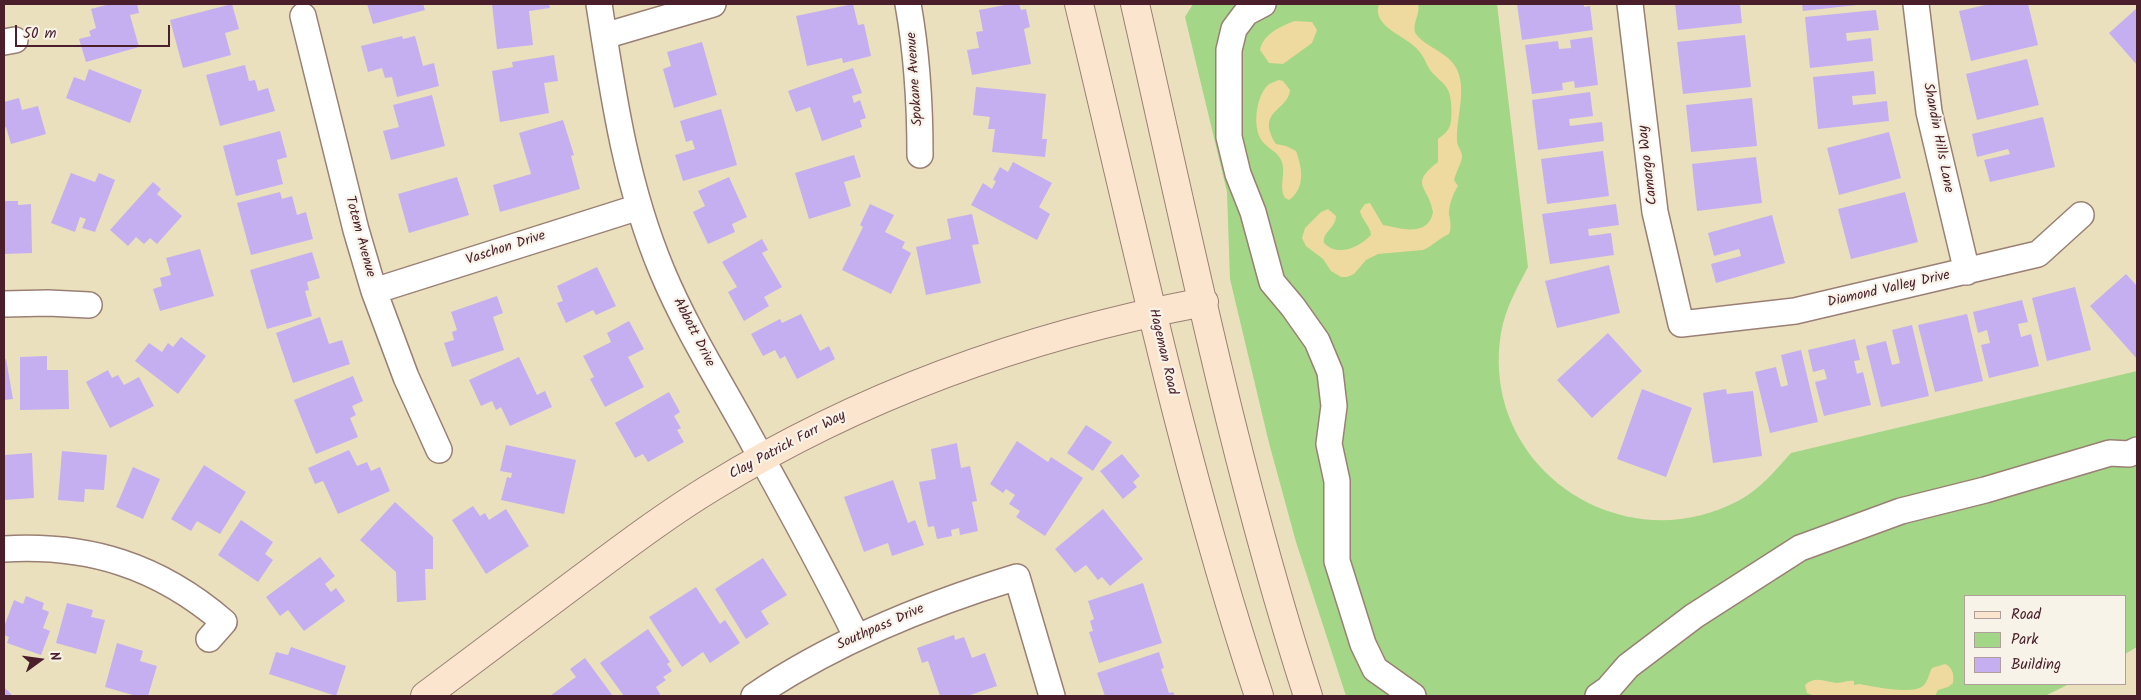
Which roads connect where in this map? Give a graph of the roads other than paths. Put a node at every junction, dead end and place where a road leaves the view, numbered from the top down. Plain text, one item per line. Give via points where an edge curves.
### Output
1 (599, 4) edge
2 (713, 4) edge
3 (908, 4) edge
4 (1080, 4) edge
5 (1134, 4) edge
6 (1263, 4) edge
7 (1630, 4) edge
8 (1916, 4) edge
9 (303, 16) dead end
10 (604, 36) junction
11 (920, 155) dead end
12 (639, 207) junction
13 (2081, 215) dead end
14 (1966, 272) junction
15 (374, 291) junction
16 (1204, 302) junction
17 (4, 304) edge
18 (89, 306) dead end
19 (1153, 312) junction
20 (1681, 324) joint
21 (439, 450) dead end
22 (2137, 450) edge
23 (761, 458) junction
24 (4, 549) edge
25 (857, 638) junction
26 (209, 639) dead end
27 (425, 696) edge
28 (754, 696) edge
29 (1052, 696) edge
30 (1259, 696) edge
31 (1308, 696) edge
32 (1412, 696) edge
33 (1598, 696) edge

1 - 10 street, Abbott Drive
2 - 10 street
3 - 11 street, Spokane Avenue via 920,97
4 - 19 main road, Hageman Road
5 - 16 main road
6 - 32 street via 1246,13 1234,29 1229,50 1229,137 1272,282 1317,341 1330,372 1334,406 1329,444 1337,481 1337,560 1363,644 1375,669
7 - 20 street, Camargo Way via 1655,212
8 - 14 street, Shandin Hills Lane via 1929,112
9 - 15 street, Totem Avenue
10 - 12 street, Abbott Drive via 616,115
12 - 15 street, Vaschon Drive
12 - 23 street, Abbott Drive via 662,270 691,332
13 - 14 street, Diamond Valley Drive via 2038,254
14 - 20 street, Diamond Valley Drive via 1795,311
15 - 21 street, Totem Avenue via 406,377
16 - 19 main road, Clay Patrick Farr Way
16 - 31 main road via 1234,440 1281,612
17 - 18 street via 48,302
19 - 23 main road, Clay Patrick Farr Way via 1032,342 967,364 876,400
19 - 30 main road, Hageman Road via 1189,463 1232,615
22 - 33 street via 2129,454 2110,453 1902,511 1800,548 1694,616 1628,666
23 - 25 street, Abbott Drive via 822,567
23 - 27 main road, Clay Patrick Farr Way via 653,526
24 - 26 street via 70,550 104,556 142,569 181,589 224,622
25 - 28 street, Southpass Drive
25 - 29 street, Southpass Drive via 919,610 1017,578

